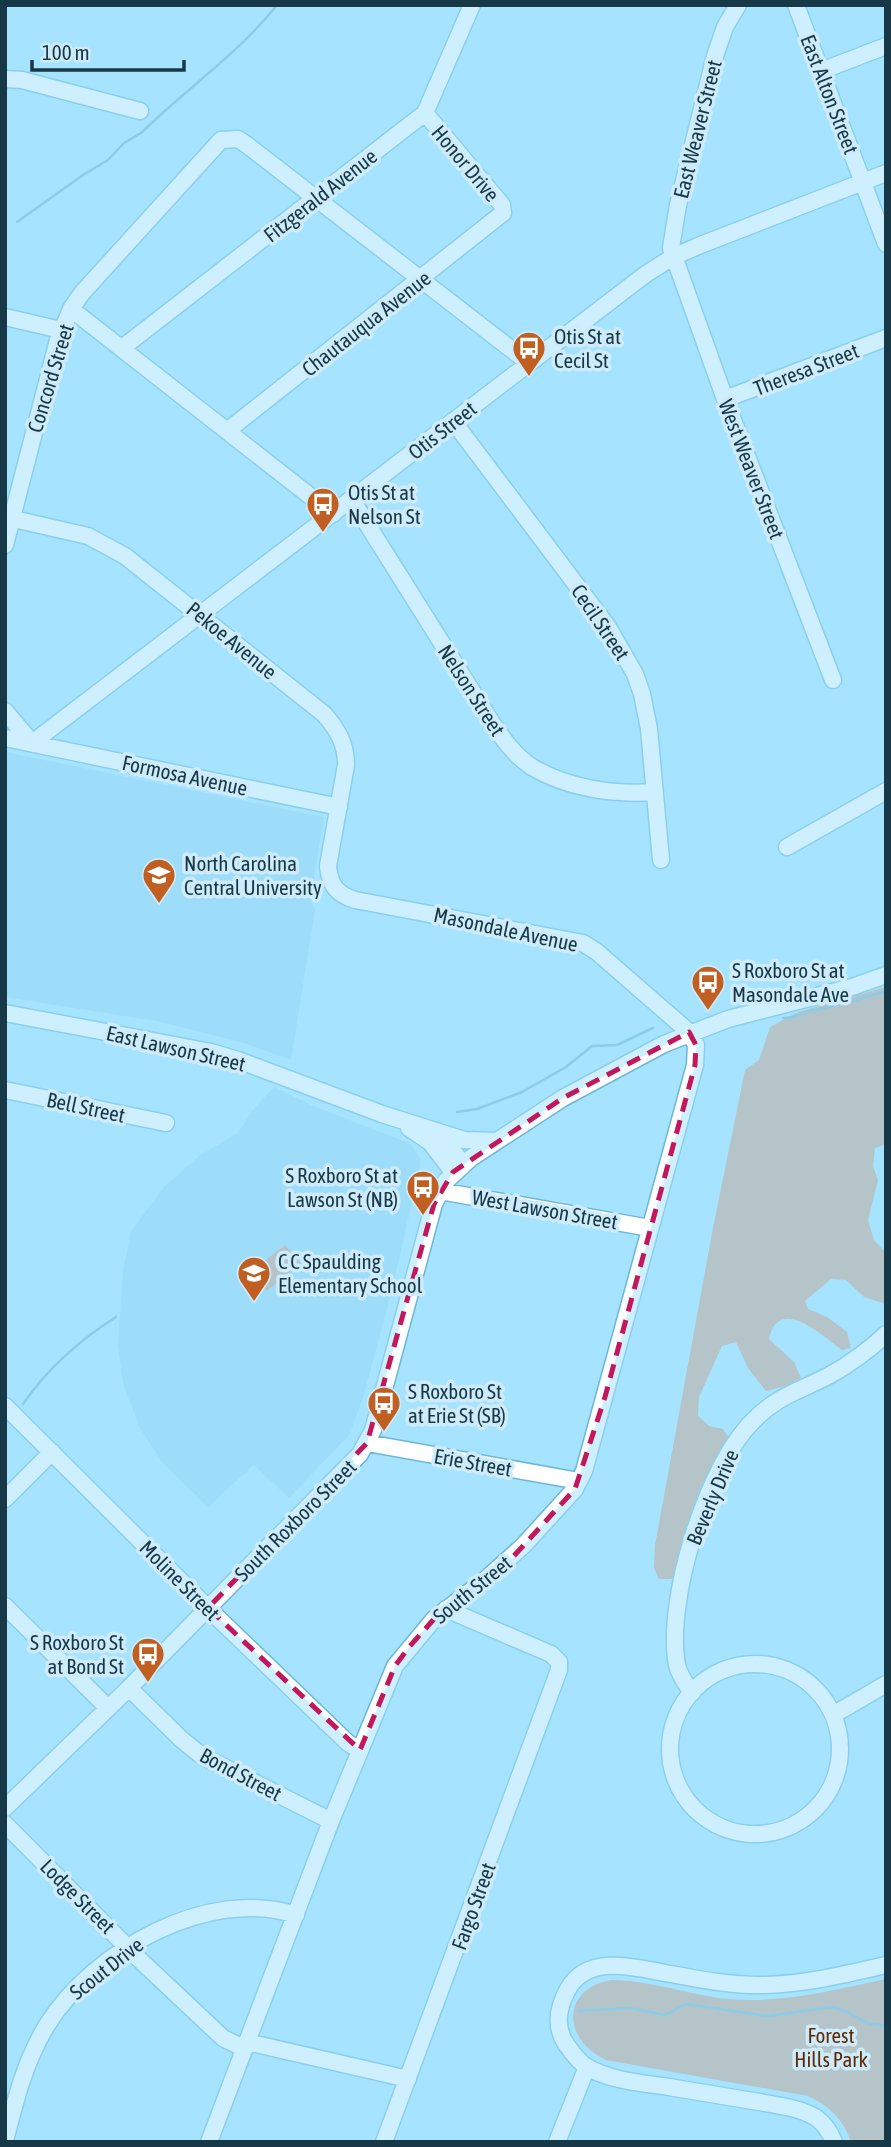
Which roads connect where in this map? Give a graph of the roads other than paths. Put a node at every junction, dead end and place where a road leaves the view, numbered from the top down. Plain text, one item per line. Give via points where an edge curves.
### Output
1 (472, 5) edge
2 (738, 5) edge
3 (796, 5) edge
4 (886, 46) edge
5 (821, 71) junction
6 (5, 79) edge
7 (141, 111) dead end
8 (425, 113) junction
9 (886, 173) edge
10 (863, 182) junction
11 (316, 198) junction
12 (503, 213) joint
13 (886, 244) edge
14 (673, 257) junction
15 (421, 279) junction
16 (71, 309) junction
17 (5, 317) edge
18 (61, 330) junction
19 (886, 338) edge
20 (122, 348) junction
21 (529, 363) junction
22 (725, 400) junction
23 (453, 421) junction
24 (227, 431) junction
25 (352, 500) junction
26 (334, 514) junction
27 (8, 517) edge
28 (5, 545) edge
29 (199, 615) junction
30 (833, 680) dead end
31 (5, 711) edge
32 (5, 738) edge
33 (32, 743) junction
34 (886, 791) edge
35 (653, 792) junction
36 (339, 807) junction
37 (788, 847) dead end
38 (330, 851) joint
39 (661, 860) dead end
40 (886, 975) edge
41 (5, 1013) edge
42 (689, 1032) junction
43 (5, 1090) edge
44 (382, 1114) junction
45 (166, 1123) dead end
46 (437, 1131) junction
47 (497, 1141) junction
48 (458, 1168) junction
49 (440, 1191) junction
50 (650, 1228) junction
51 (886, 1334) edge
52 (5, 1406) edge
53 (367, 1443) junction
54 (52, 1452) junction
55 (579, 1481) junction
56 (5, 1499) edge
57 (5, 1606) edge
58 (208, 1608) junction
59 (446, 1609) junction
60 (886, 1684) edge
61 (129, 1688) junction
62 (692, 1693) junction
63 (108, 1709) junction
64 (833, 1715) junction
65 (359, 1750) junction
66 (5, 1808) edge
67 (331, 1821) junction
68 (5, 1824) edge
69 (296, 1914) junction
70 (129, 1947) junction
71 (886, 1965) edge
72 (246, 2046) junction
73 (587, 2067) junction
74 (5, 2075) edge
75 (22, 2078) junction
76 (408, 2079) junction
77 (5, 2141) edge
78 (209, 2142) edge
79 (384, 2142) edge
80 (557, 2142) edge
81 (834, 2142) edge

1 - 8 street, Fitzgerald Avenue
2 - 14 street, East Weaver Street via 715,56 670,242
3 - 5 street, East Alton Street
4 - 5 street
5 - 10 street, East Alton Street
6 - 7 street
8 - 11 street, Fitzgerald Avenue
8 - 12 street, Honor Drive via 502,205
9 - 10 street, Otis Street
10 - 13 street, East Alton Street
10 - 14 street, Otis Street
11 - 15 street
11 - 16 street, Concord Street via 247,145 237,139 221,140
11 - 20 street, Fitzgerald Avenue
12 - 15 street, Chautauqua Avenue
14 - 21 street, Otis Street
14 - 22 street, West Weaver Street
15 - 21 street
15 - 24 street, Chautauqua Avenue
16 - 18 street, Concord Street
16 - 20 street
17 - 18 street
18 - 27 street, Concord Street
19 - 22 street, Theresa Street
20 - 24 street
21 - 23 street, Otis Street
22 - 30 street, West Weaver Street
23 - 25 street, Otis Street
23 - 35 street, Cecil Street via 625,655 645,707
24 - 26 street
25 - 26 street, Otis Street
25 - 35 street, Nelson Street via 508,746 531,766 560,780 617,792
26 - 29 street, Otis Street
27 - 28 street, Concord Street
27 - 29 street, Pekoe Avenue via 88,536 145,571
29 - 33 street, Otis Street
29 - 36 street, Pekoe Avenue via 333,725 346,753
31 - 33 street
32 - 33 street, Formosa Avenue
33 - 36 street, Formosa Avenue
34 - 37 street
35 - 39 street, Cecil Street
36 - 38 street, Pekoe Avenue
38 - 42 street, Masondale Avenue via 329,878 345,897 583,943
40 - 42 street, South Roxboro Street
41 - 44 street, East Lawson Street via 211,1052
42 - 47 street, South Roxboro Street via 563,1098
42 - 50 street, South Street via 696,1045 695,1065
43 - 45 street, Bell Street
44 - 46 street, East Lawson Street
44 - 48 street, East Lawson Street via 422,1135
46 - 47 street, East Lawson Street via 464,1140
46 - 48 street
47 - 48 street, South Roxboro Street
48 - 49 street, South Roxboro Street
49 - 50 street, West Lawson Street
49 - 53 street, South Roxboro Street
50 - 55 street, South Street
51 - 62 street, Beverly Drive via 829,1376 776,1401 747,1427 724,1460 688,1553 678,1605 678,1667
52 - 54 street, Moline Street
53 - 55 street, Erie Street
53 - 58 street, South Roxboro Street via 350,1466
54 - 56 street
54 - 58 street, Moline Street
55 - 59 street, South Street via 512,1558
57 - 63 street
58 - 61 street, South Roxboro Street
58 - 65 street, Moline Street
59 - 65 street, South Street via 395,1666
59 - 76 street, Fargo Street via 551,1654 559,1662 559,1670
60 - 64 street
61 - 63 street, South Roxboro Street
61 - 67 street, Bond Street via 202,1756
62 - 64 street via 706,1680 732,1668 769,1666 804,1680
62 - 64 street via 672,1736 677,1782 690,1803 709,1820 745,1833 770,1832 794,1824 824,1800 839,1765 840,1740
63 - 66 street, South Roxboro Street
65 - 67 street, South Street
67 - 69 street, South Street
68 - 70 street, Lodge Street
69 - 70 street, Scout Drive via 245,1908 200,1914
69 - 72 street, South Street
70 - 72 street, Lodge Street via 223,2038
70 - 75 street, Scout Drive via 79,1986 56,2011
71 - 73 street via 765,1985 712,1981 628,1965 591,1970 568,1987 558,2016 560,2034
72 - 76 street, Lodge Street
72 - 78 street, South Street
73 - 80 street
73 - 81 street via 626,2081 804,2112 822,2123
74 - 75 street
75 - 77 street, Scout Drive
76 - 79 street, Fargo Street

